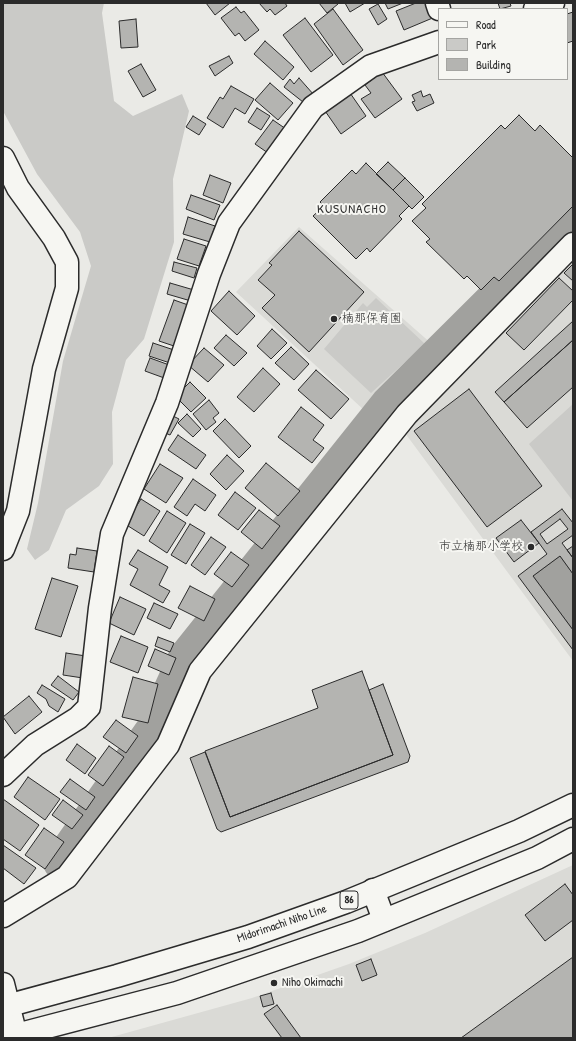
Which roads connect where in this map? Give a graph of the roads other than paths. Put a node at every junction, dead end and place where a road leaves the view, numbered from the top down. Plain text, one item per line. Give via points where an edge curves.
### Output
1 (553, 3) edge
2 (538, 8) edge
3 (438, 42) edge
4 (3, 158) edge
5 (573, 244) edge
6 (3, 550) edge
7 (3, 776) edge
8 (573, 805) edge
9 (573, 839) edge
10 (373, 890) junction
11 (3, 916) edge
12 (384, 920) junction
13 (3, 984) edge
14 (5, 1007) edge
15 (11, 1037) edge

1 - 2 street
3 - 7 street via 371,66 313,107 230,223 209,274 166,403 112,534 100,608 89,706 78,718 35,744
4 - 6 street via 18,188 54,238 67,262 67,288 44,369 18,511
5 - 11 street via 407,414 200,671 168,745 67,877
8 - 10 street, Midorimachi Niho Line / 86 via 519,831
9 - 12 street via 537,858
10 - 12 street
10 - 14 street, Midorimachi Niho Line / 86 via 248,937
12 - 15 street via 177,993
13 - 14 street
14 - 15 street

